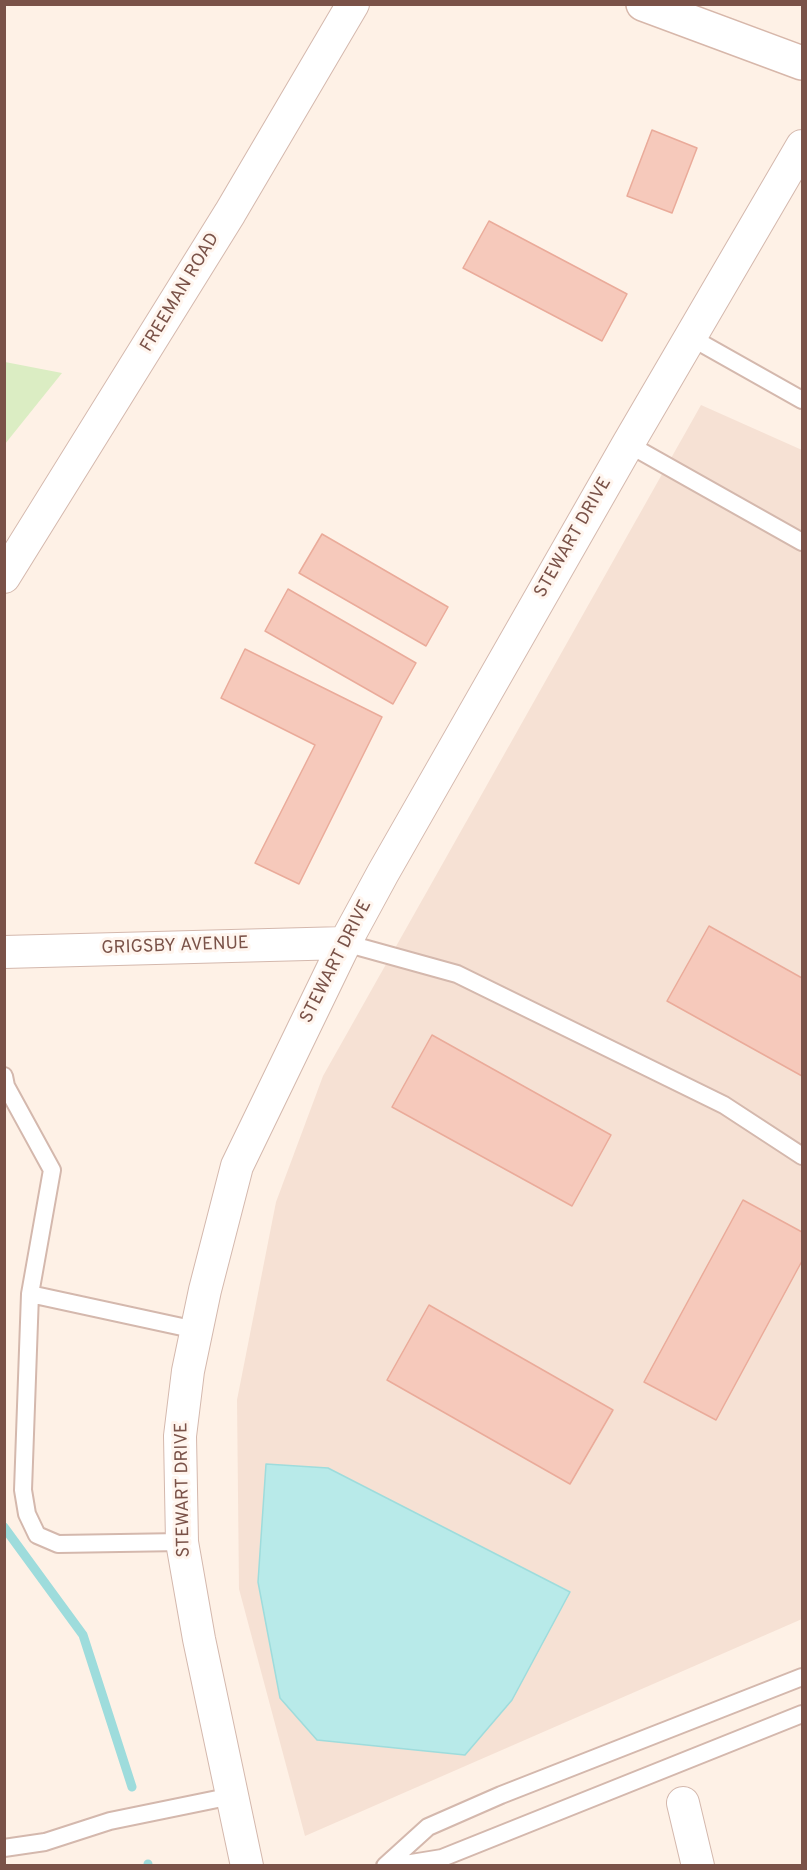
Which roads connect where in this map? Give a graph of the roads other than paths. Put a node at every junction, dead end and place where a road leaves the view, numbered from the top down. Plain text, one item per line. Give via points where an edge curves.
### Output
1 (353, 4) edge
2 (643, 4) edge
3 (802, 63) edge
4 (799, 160) edge
5 (692, 338) junction
6 (802, 400) edge
7 (628, 444) junction
8 (802, 542) edge
9 (4, 577) edge
10 (345, 943) junction
11 (4, 952) edge
12 (4, 1076) edge
13 (802, 1156) edge
14 (30, 1294) junction
15 (196, 1330) junction
16 (182, 1542) junction
17 (802, 1677) edge
18 (802, 1714) edge
19 (232, 1796) junction
20 (683, 1803) dead end
21 (4, 1848) edge
22 (247, 1866) edge
23 (385, 1866) edge
24 (393, 1866) edge
25 (698, 1866) edge

1 - 9 street, FREEMAN ROAD via 224,223
2 - 3 main road
4 - 5 street, STEWART DRIVE
5 - 6 lane
5 - 7 street, STEWART DRIVE
7 - 8 lane
7 - 10 street, STEWART DRIVE
10 - 11 street, GRIGSBY AVENUE
10 - 13 lane via 457,974 724,1105
10 - 15 street, STEWART DRIVE via 237,1166
12 - 14 lane via 52,1170
14 - 15 lane
14 - 16 lane via 23,1490 27,1514 37,1536 58,1544
15 - 16 street, STEWART DRIVE via 180,1436
16 - 19 street, STEWART DRIVE
17 - 23 lane via 428,1827
18 - 24 lane via 442,1858
19 - 21 lane via 110,1821 45,1842
19 - 22 street, STEWART DRIVE
20 - 25 street

